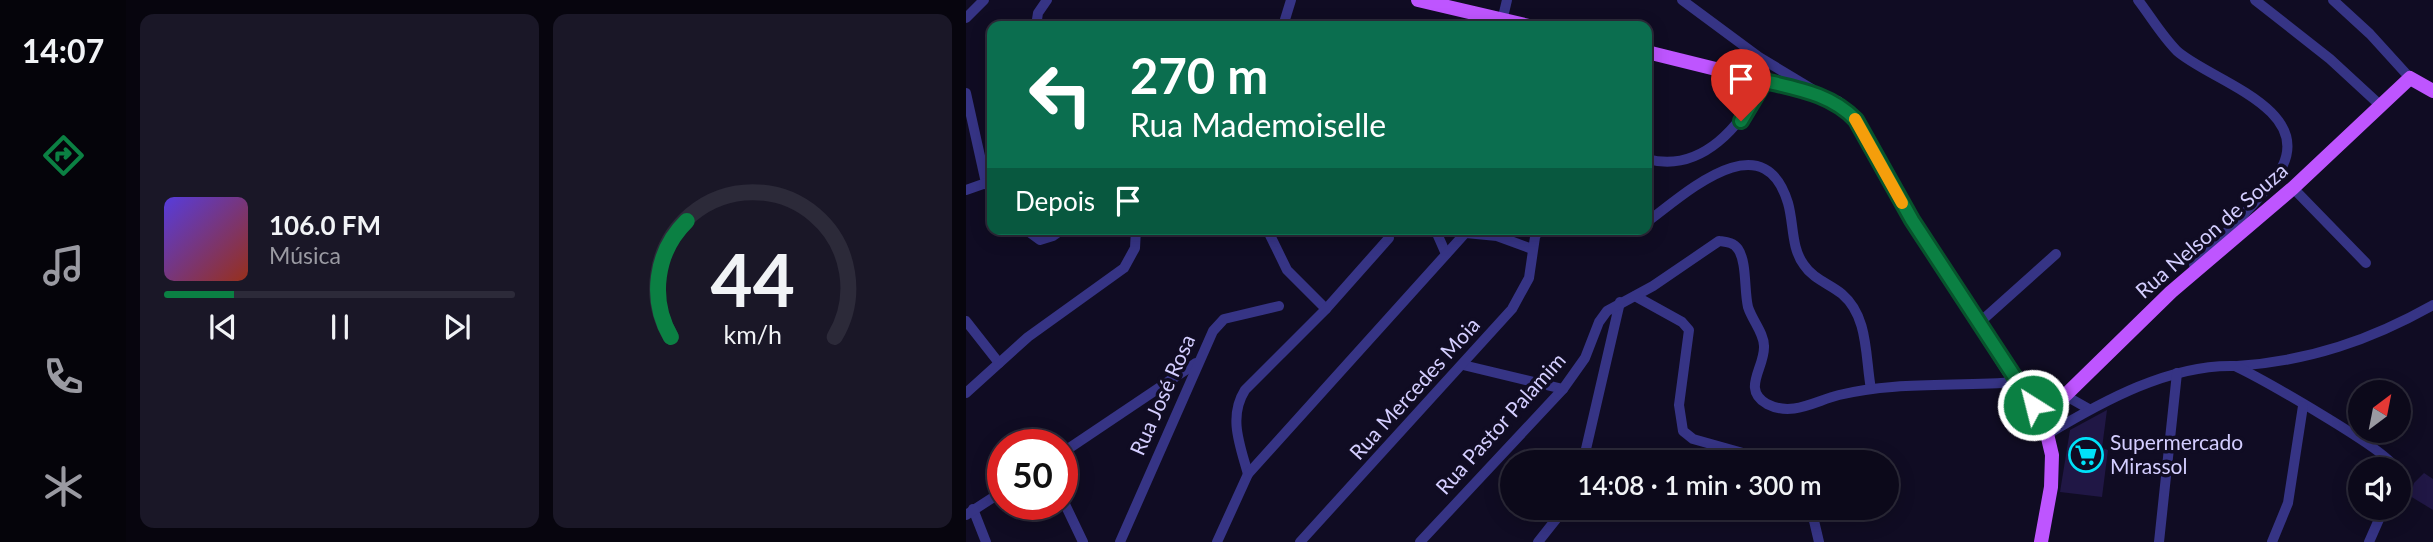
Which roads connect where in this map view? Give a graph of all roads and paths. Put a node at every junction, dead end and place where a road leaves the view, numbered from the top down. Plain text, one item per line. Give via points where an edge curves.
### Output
1 (984, 0) edge
2 (1047, 0) edge
3 (1291, 0) edge
4 (1418, 0) edge
5 (1507, 0) edge
6 (1682, 0) edge
7 (2138, 0) edge
8 (2255, 0) edge
9 (2333, 0) edge
10 (966, 18) edge
11 (1037, 21) edge
12 (1285, 21) edge
13 (1502, 21) joint
14 (1652, 53) edge
15 (2410, 78) junction
16 (1765, 81) junction
17 (2433, 91) edge
18 (966, 93) edge
19 (1827, 98) junction
20 (2381, 106) junction
21 (1652, 160) edge
22 (987, 179) edge
23 (987, 187) edge
24 (2293, 188) junction
25 (966, 190) edge
26 (1652, 218) edge
27 (1034, 235) edge
28 (1054, 235) edge
29 (1136, 235) edge
30 (1270, 235) edge
31 (1438, 235) edge
32 (1464, 235) edge
33 (1491, 235) edge
34 (1537, 235) edge
35 (1389, 238) dead end
36 (1532, 249) junction
37 (1446, 254) junction
38 (2056, 254) dead end
39 (2366, 263) dead end
40 (2171, 292) junction
41 (1634, 296) junction
42 (1620, 302) junction
43 (2433, 304) edge
44 (1279, 306) dead end
45 (1326, 309) junction
46 (966, 321) edge
47 (1979, 323) junction
48 (999, 363) junction
49 (1196, 363) junction
50 (1463, 365) junction
51 (2235, 366) junction
52 (2177, 373) junction
53 (2015, 382) junction
54 (1563, 389) junction
55 (1871, 389) junction
56 (966, 393) edge
57 (2066, 397) junction
58 (2303, 406) junction
59 (2089, 409) junction
60 (2043, 417) junction
61 (2048, 434) junction
62 (1078, 442) edge
63 (1586, 450) edge
64 (1732, 450) edge
65 (2386, 457) edge
66 (1248, 474) junction
67 (987, 501) edge
68 (970, 512) edge
69 (1072, 520) edge
70 (1555, 520) edge
71 (1814, 520) edge
72 (2379, 520) edge
73 (986, 542) edge
74 (1083, 542) edge
75 (1120, 542) edge
76 (1217, 542) edge
77 (1300, 542) edge
78 (1420, 542) edge
79 (1538, 542) edge
80 (1819, 542) edge
81 (2041, 542) edge
82 (2159, 542) edge
83 (2273, 542) edge
84 (2369, 542) edge

1 - 10 street
2 - 11 street
3 - 12 street
4 - 13 main road
5 - 13 street
6 - 19 street via 1759,57
7 - 40 street via 2178,52 2276,115 2286,141 2287,154 2276,175
8 - 20 street
9 - 15 street
14 - 16 main road
15 - 17 main road
15 - 20 main road, Rua Nelson de Souza
16 - 19 main road
16 - 21 street via 1741,121 1722,140 1682,160
18 - 22 street
19 - 47 main road via 1856,120 1912,220
20 - 24 main road, Rua Nelson de Souza
23 - 25 street
24 - 39 street
24 - 40 main road, Rua Nelson de Souza
26 - 55 street via 1724,168 1738,165 1764,170 1783,189 1803,265 1846,298 1861,319
27 - 28 street via 1040,240
29 - 48 street via 1135,248 1124,268
30 - 45 street via 1287,270
31 - 37 street
32 - 37 street
33 - 36 street
34 - 36 street, Rua Mercedes Moia
35 - 45 street
36 - 50 street, Rua Mercedes Moia via 1530,278 1523,293
37 - 66 street
38 - 47 street
40 - 57 main road, Rua Nelson de Souza
41 - 42 street, Rua Pastor Palamim
41 - 55 street, Rua Pastor Palamim via 1709,246 1731,243 1740,251 1749,309 1764,343 1753,385 1757,396 1786,410
41 - 64 street via 1689,330 1679,405 1683,431 1693,439
42 - 54 street, Rua Pastor Palamim via 1603,316 1585,358
42 - 63 street
43 - 51 street via 2333,351
44 - 49 street, Rua José Rosa via 1224,319
45 - 66 street via 1237,402 1236,425
46 - 48 street
47 - 53 main road
48 - 56 street
49 - 62 street
49 - 75 street, Rua José Rosa
50 - 54 street
50 - 77 street, Rua Mercedes Moia
51 - 52 street
51 - 58 street
52 - 59 street
52 - 82 street
53 - 55 street, Rua Pastor Palamim
53 - 60 main road
54 - 78 street, Rua Pastor Palamim
57 - 59 street
57 - 60 main road, Rua Nelson de Souza
58 - 65 street
58 - 83 street via 2288,503
59 - 61 street
60 - 61 main road
61 - 81 main road via 2051,487
66 - 76 street
67 - 68 street
68 - 73 street
69 - 74 street
70 - 79 street
71 - 80 street
72 - 84 street

